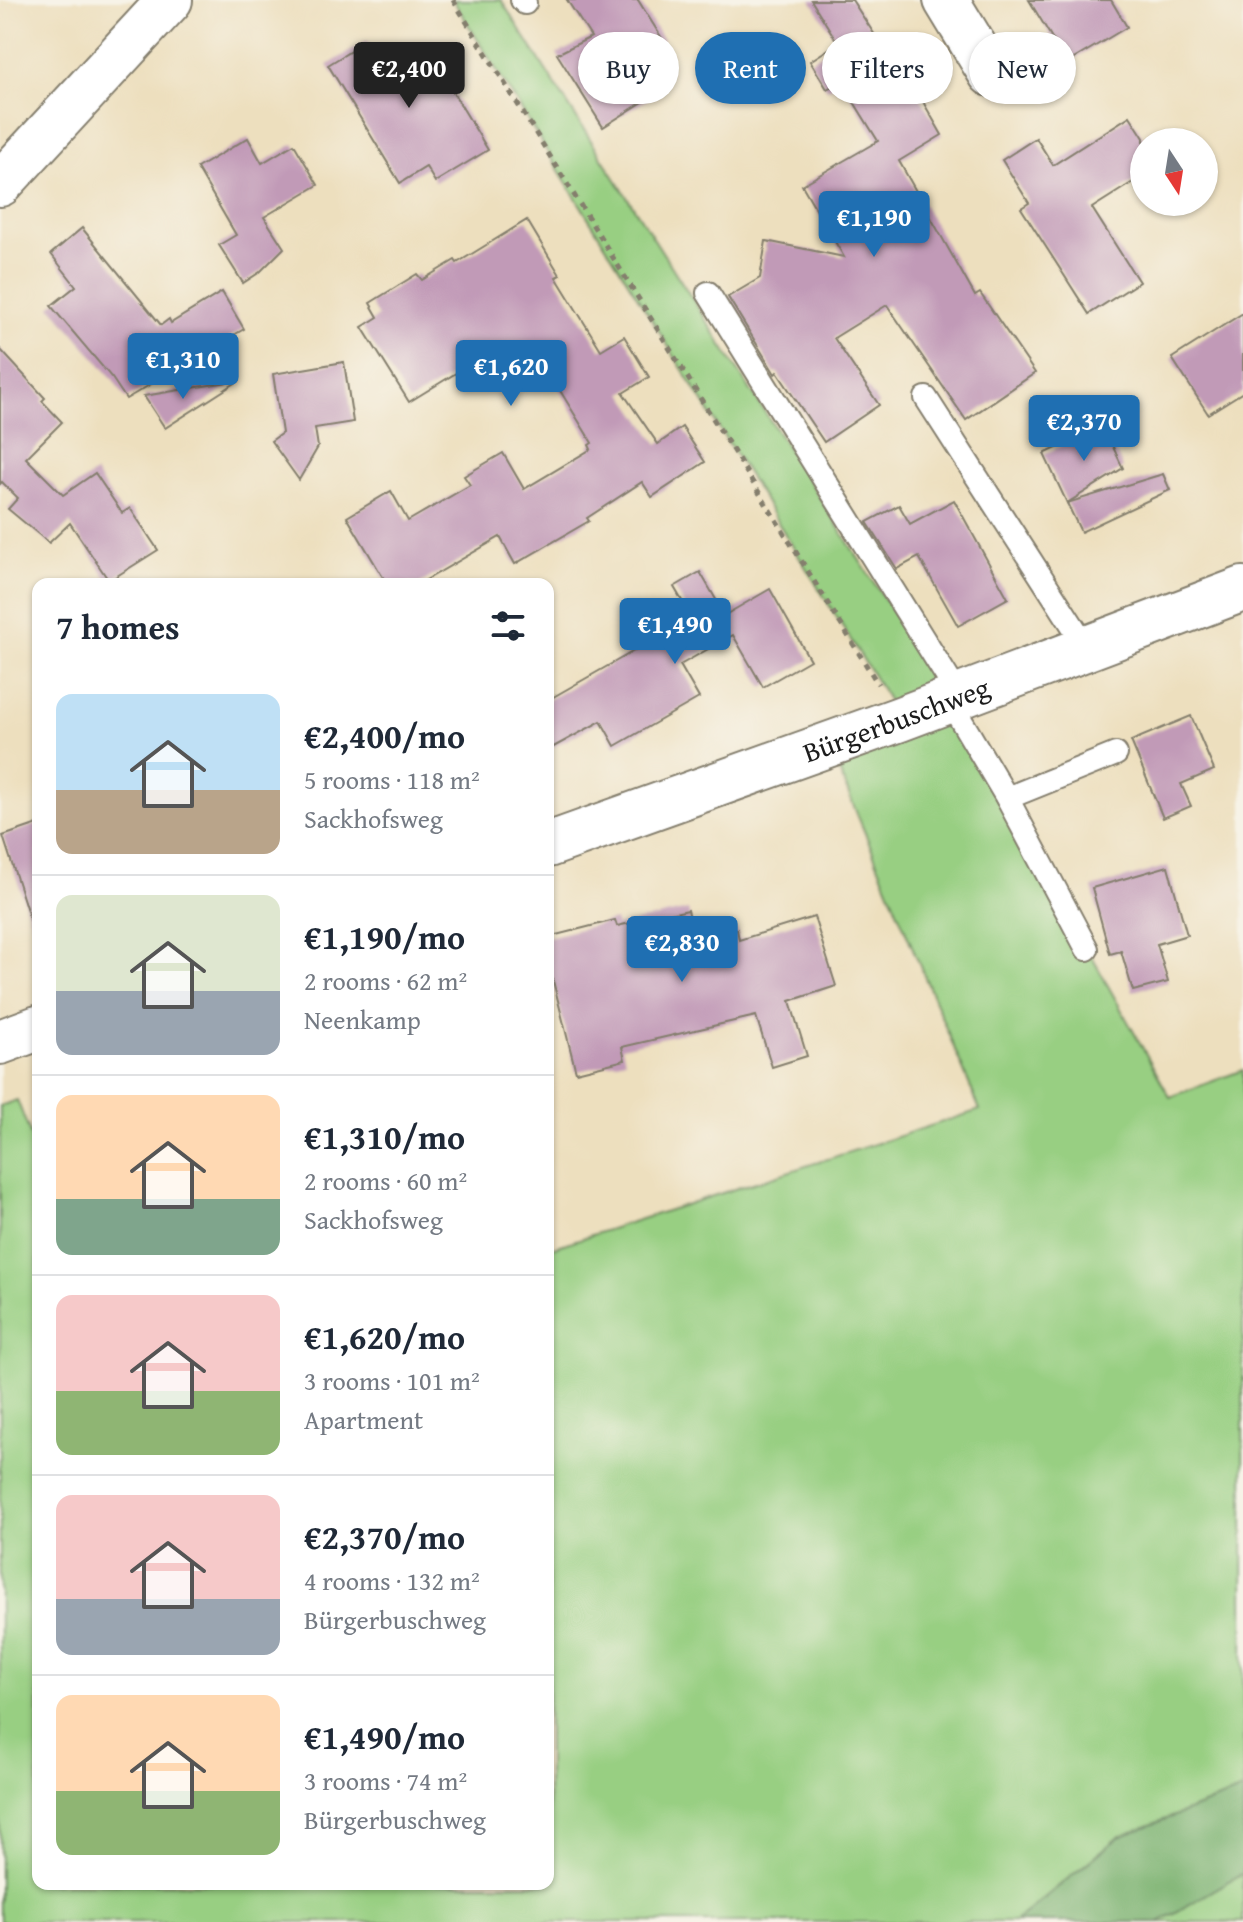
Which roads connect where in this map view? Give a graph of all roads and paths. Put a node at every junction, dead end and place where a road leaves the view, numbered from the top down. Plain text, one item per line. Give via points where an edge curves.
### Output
1 (170, 0) edge
2 (453, 0) edge
3 (946, 0) edge
4 (969, 38) edge
5 (0, 184) edge
6 (708, 293) dead end
7 (926, 398) dead end
8 (1243, 589) edge
9 (1087, 648) junction
10 (954, 698) junction
11 (900, 719) junction
12 (1116, 754) dead end
13 (1007, 798) junction
14 (554, 843) edge
15 (1087, 949) dead end
16 (32, 1030) edge
17 (0, 1042) edge

1 - 5 street
2 - 11 path
3 - 4 street
6 - 10 lane
7 - 9 lane
8 - 9 street, Bürgerbuschweg
9 - 10 street, Bürgerbuschweg
10 - 11 street, Bürgerbuschweg
10 - 13 lane
11 - 14 street, Bürgerbuschweg
12 - 13 lane
13 - 15 lane
16 - 17 street

